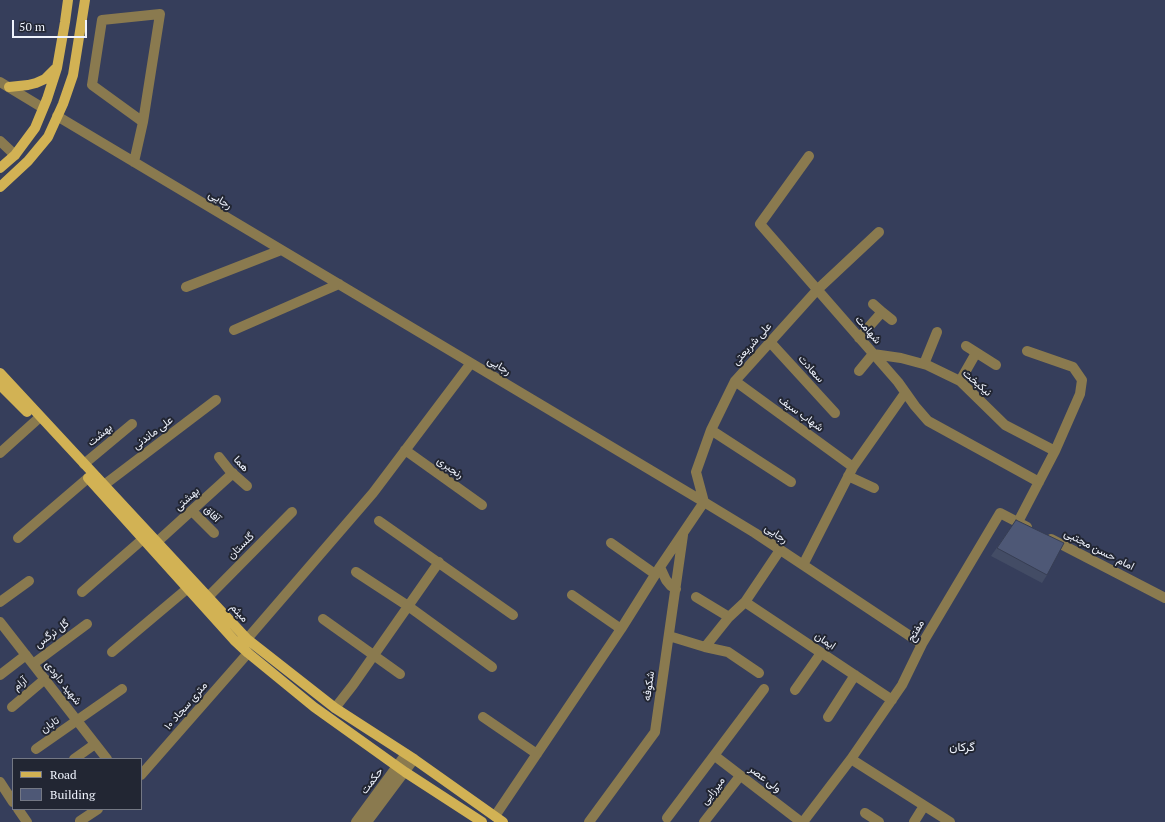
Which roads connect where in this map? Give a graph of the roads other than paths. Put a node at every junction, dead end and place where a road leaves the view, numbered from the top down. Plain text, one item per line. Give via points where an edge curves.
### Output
1 (68, 0) edge
2 (85, 0) edge
3 (57, 68) junction
4 (4, 84) edge
5 (43, 108) junction
6 (57, 116) junction
7 (143, 122) junction
8 (0, 141) edge
9 (14, 155) junction
10 (809, 156) dead end
11 (134, 162) junction
12 (0, 168) edge
13 (0, 187) edge
14 (879, 232) dead end
15 (281, 250) junction
16 (339, 284) junction
17 (186, 287) dead end
18 (817, 290) junction
19 (873, 304) dead end
20 (882, 312) junction
21 (892, 320) dead end
22 (234, 330) dead end
23 (937, 332) dead end
24 (859, 338) junction
25 (770, 342) junction
26 (966, 346) dead end
27 (1027, 351) dead end
28 (976, 353) junction
29 (873, 354) junction
30 (471, 363) junction
31 (924, 364) junction
32 (996, 365) dead end
33 (859, 371) dead end
34 (0, 373) edge
35 (735, 381) junction
36 (960, 381) junction
37 (0, 385) edge
38 (905, 393) junction
39 (216, 400) dead end
40 (835, 413) dead end
41 (38, 419) junction
42 (132, 424) dead end
43 (711, 430) junction
44 (405, 450) junction
45 (1055, 452) junction
46 (0, 453) edge
47 (219, 457) dead end
48 (84, 464) junction
49 (850, 471) junction
50 (233, 473) junction
51 (88, 478) junction
52 (791, 482) dead end
53 (1039, 482) junction
54 (104, 484) junction
55 (247, 486) dead end
56 (874, 488) dead end
57 (704, 502) junction
58 (482, 505) dead end
59 (192, 511) junction
60 (292, 512) dead end
61 (1000, 513) joint
62 (379, 521) dead end
63 (1018, 522) junction
64 (683, 533) junction
65 (214, 534) dead end
66 (18, 538) dead end
67 (143, 539) junction
68 (157, 542) junction
69 (611, 543) dead end
70 (780, 550) junction
71 (439, 562) junction
72 (802, 565) junction
73 (658, 570) junction
74 (356, 572) dead end
75 (29, 581) dead end
76 (188, 588) junction
77 (676, 589) junction
78 (82, 592) dead end
79 (572, 595) dead end
80 (208, 596) junction
81 (696, 597) dead end
82 (1165, 598) edge
83 (0, 602) edge
84 (745, 602) junction
85 (408, 606) junction
86 (513, 615) dead end
87 (729, 617) junction
88 (323, 619) dead end
89 (0, 622) edge
90 (87, 624) dead end
91 (621, 629) junction
92 (669, 636) junction
93 (248, 640) junction
94 (922, 644) junction
95 (705, 647) junction
96 (112, 652) dead end
97 (821, 653) junction
98 (248, 654) junction
99 (26, 655) junction
100 (374, 655) junction
101 (32, 664) junction
102 (492, 667) dead end
103 (759, 673) dead end
104 (400, 674) dead end
105 (0, 675) edge
106 (855, 675) junction
107 (45, 679) junction
108 (122, 689) dead end
109 (764, 689) dead end
110 (795, 690) dead end
111 (892, 700) junction
112 (12, 707) dead end
113 (335, 708) junction
114 (483, 717) dead end
115 (828, 717) dead end
116 (77, 721) junction
117 (95, 744) junction
118 (36, 749) dead end
119 (537, 754) junction
120 (715, 756) junction
121 (410, 757) junction
122 (75, 758) edge
123 (106, 758) edge
124 (851, 759) junction
125 (401, 770) junction
126 (142, 774) edge
127 (740, 776) junction
128 (0, 782) edge
129 (12, 800) edge
130 (924, 806) junction
131 (19, 810) edge
132 (96, 810) edge
133 (865, 813) dead end
134 (667, 818) dead end
135 (499, 819) edge
136 (80, 821) edge
137 (27, 822) edge
138 (356, 822) edge
139 (367, 822) edge
140 (482, 822) edge
141 (590, 822) edge
142 (704, 822) edge
143 (802, 822) edge
144 (878, 822) edge
145 (914, 822) edge
146 (950, 822) edge

1 - 3 main road
2 - 6 main road via 73,75
3 - 4 main road via 36,83
3 - 5 main road
4 - 5 street
5 - 6 main road
5 - 9 main road via 34,128
6 - 11 street, رجایی
6 - 13 main road via 48,137 28,161
7 - 7 street via 92,84 102,20 160,14
7 - 11 street
8 - 9 street
9 - 12 main road
10 - 18 street, شهامت via 760,224
11 - 15 street, رجایی
14 - 18 street, علی شریعتی
15 - 16 street, رجایی
15 - 17 street
16 - 22 street
16 - 30 street, رجایی
18 - 24 street, شهامت
18 - 25 street, علی شریعتی
19 - 20 street
20 - 21 street
20 - 24 street
23 - 31 street
24 - 29 street, شهامت
25 - 35 street, علی شریعتی
25 - 40 street, سعادت
26 - 28 street
27 - 45 street via 1073,367 1082,380 1080,394
28 - 32 street
28 - 36 street
29 - 31 street, نیکبخت
29 - 33 street
29 - 38 street, شهامت
30 - 44 street
30 - 57 street, رجایی
31 - 36 street, نیکبخت
34 - 41 main road, میثم
35 - 43 street, علی شریعتی
35 - 49 street, شهاب سیف
36 - 45 street, نیکبخت via 1005,425
37 - 41 main road, میثم
38 - 49 street
38 - 53 street, شهامت via 928,421
39 - 54 street, علی ماندنی
41 - 46 street
41 - 48 main road, میثم
41 - 51 main road, میثم
42 - 48 street, بهشت
43 - 52 street
43 - 57 street, علی شریعتی via 696,472
44 - 58 street, رنجبری
44 - 93 street via 373,493
45 - 53 street
47 - 50 street, هما
48 - 54 main road, میثم
49 - 56 street, شهاب سیف
49 - 72 street
50 - 55 street, هما
50 - 59 street, بهشتی
51 - 66 street
51 - 67 main road, میثم
53 - 63 street
54 - 68 main road, میثم
57 - 64 street
57 - 70 street, رجایی
59 - 65 street, آفاق
59 - 68 street, بهشتی
60 - 80 street, گلستان
61 - 63 street, امام حسن مجتبی
61 - 94 street, مفتح
62 - 71 street
63 - 82 street, امام حسن مجتبی
64 - 73 street
64 - 77 street, شکوفه
67 - 76 main road, میثم
67 - 78 street
68 - 80 main road, میثم
69 - 73 street
70 - 72 street, رجایی
70 - 84 street
71 - 85 street
71 - 86 street
72 - 94 street, رجایی
73 - 77 street
73 - 91 street
74 - 85 street
75 - 83 street
76 - 96 street
76 - 98 main road, میثم
77 - 92 street, شکوفه
79 - 91 street
80 - 93 main road, میثم
81 - 87 street
84 - 87 street
84 - 97 street, ایمان
85 - 100 street
85 - 102 street
87 - 95 street
88 - 100 street
89 - 99 street, شهید داودی
90 - 101 street, گل نرگس
91 - 119 street
92 - 95 street
92 - 141 street, شکوفه via 655,732
93 - 113 main road, میثم
94 - 111 street, مفتح
95 - 103 street via 728,652
97 - 106 street, ایمان
97 - 110 street
98 - 125 main road, میثم via 314,707
98 - 126 street, ۱۰ متری سجاد
99 - 101 street, شهید داودی
99 - 105 street
100 - 104 street
100 - 113 street
101 - 107 street, شهید داودی
106 - 111 street, ایمان
106 - 115 street
107 - 112 street, آرام
107 - 116 street, شهید داودی
108 - 116 street, تابان
109 - 120 street
111 - 124 street, مفتح
113 - 121 main road, میثم
114 - 119 street
116 - 117 street, شهید داودی
116 - 118 street, تابان
117 - 122 street
117 - 123 street, شهید داودی
119 - 135 street
120 - 127 street, ولی عصر
120 - 134 street
121 - 125 street, حکمت
121 - 135 main road, میثم
124 - 130 street
124 - 143 street, مفتح
125 - 138 street, حکمت
125 - 139 street, حکمت
125 - 140 main road, میثم
127 - 142 street, میرزایی
127 - 143 street, ولی عصر
128 - 129 street
130 - 145 street
130 - 146 street
131 - 137 street
132 - 136 street
133 - 144 street

